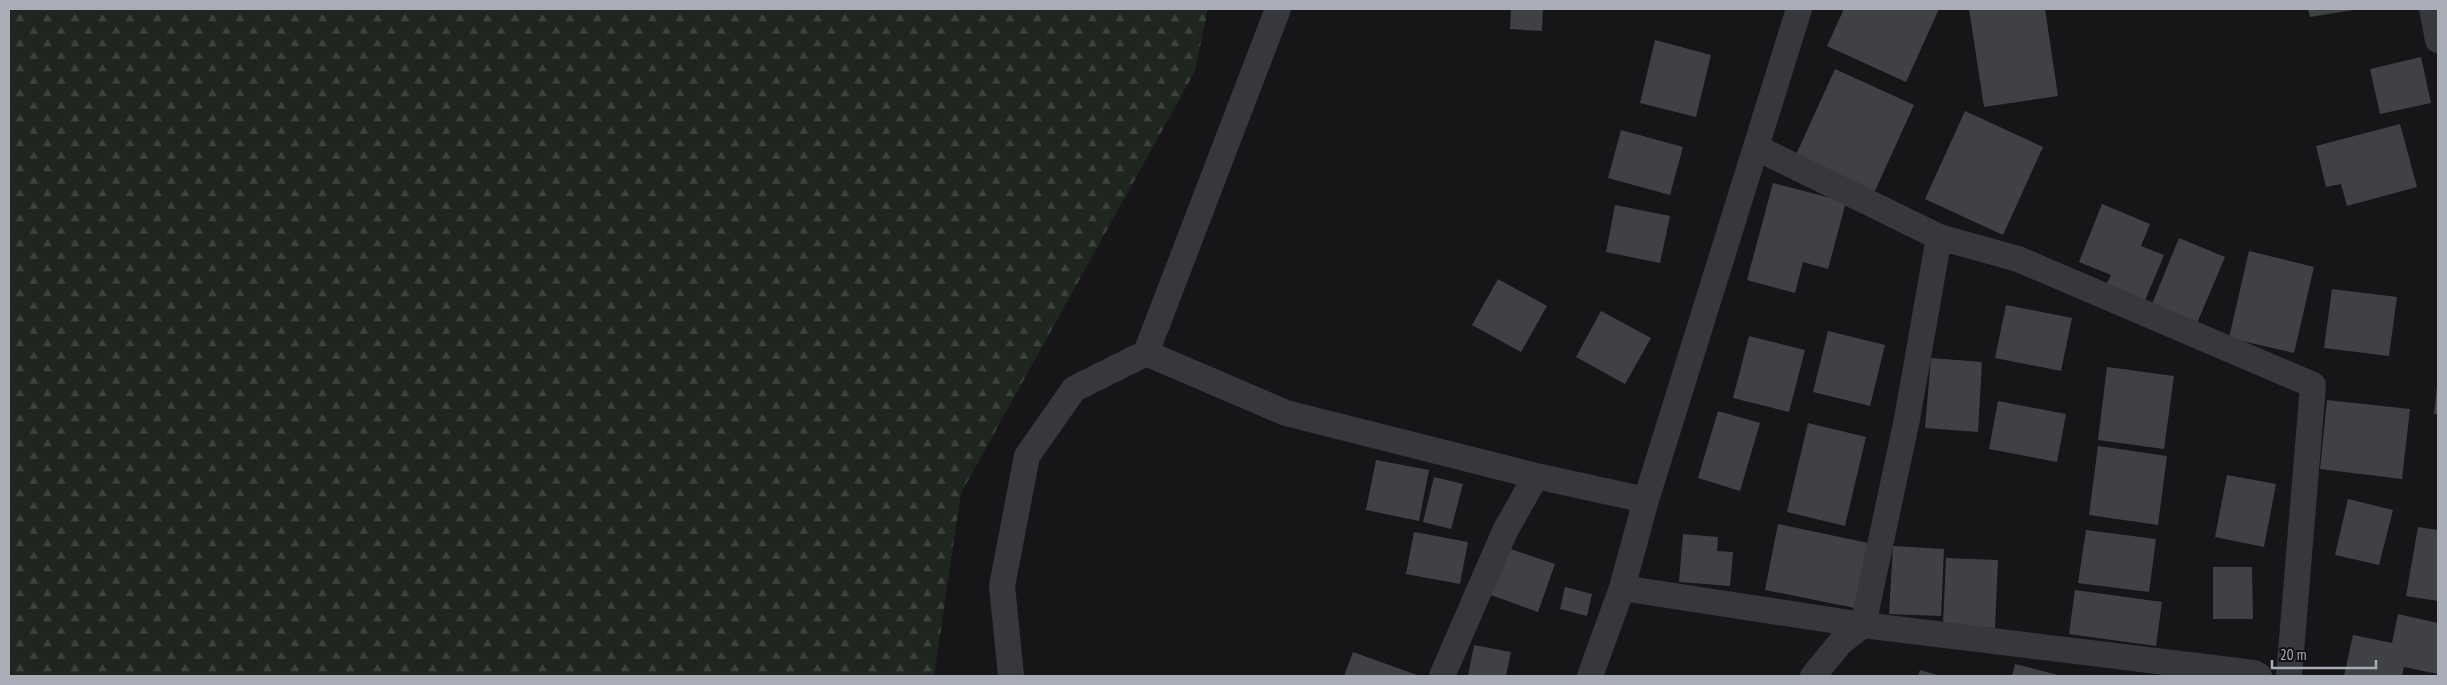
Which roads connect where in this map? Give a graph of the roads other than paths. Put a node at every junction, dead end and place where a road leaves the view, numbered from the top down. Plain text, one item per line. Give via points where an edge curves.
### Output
1 (1278, 9) edge
2 (1799, 9) edge
3 (2432, 9) edge
4 (2438, 40) edge
5 (1757, 148) junction
6 (1939, 237) junction
7 (1146, 353) junction
8 (1536, 476) junction
9 (1646, 500) junction
10 (1622, 588) junction
11 (1863, 625) junction
12 (1011, 676) edge
13 (1442, 676) edge
14 (1590, 676) edge
15 (1812, 676) edge
16 (2259, 676) edge
17 (2289, 676) edge

1 - 7 street
2 - 5 street
3 - 4 street
5 - 6 street
5 - 9 street
6 - 11 street via 1906,419
6 - 17 street via 2018,259 2313,385
7 - 8 street via 1286,413
7 - 12 street via 1074,389 1027,456 1002,586
8 - 9 street
8 - 13 street via 1505,531
9 - 10 street
10 - 11 street
10 - 14 street
11 - 15 street via 1841,642
11 - 16 street

